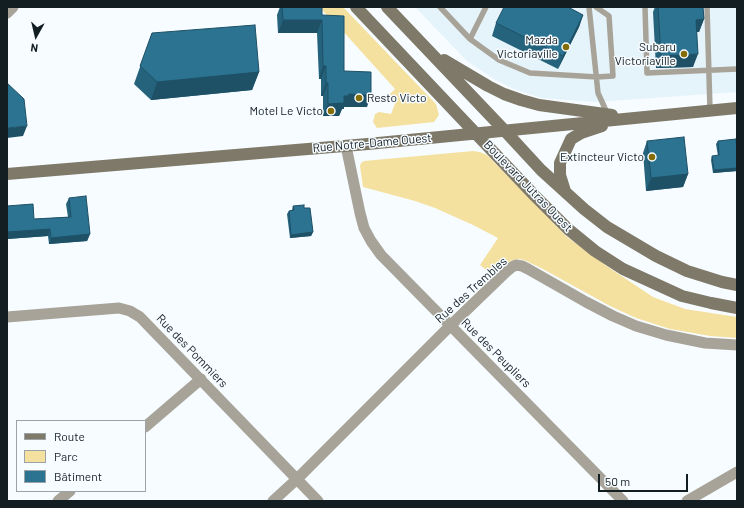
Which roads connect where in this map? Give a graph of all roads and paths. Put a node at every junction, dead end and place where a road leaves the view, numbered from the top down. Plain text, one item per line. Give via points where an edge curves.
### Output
1 (13, 7) edge
2 (356, 7) edge
3 (387, 7) edge
4 (440, 7) edge
5 (589, 7) edge
6 (596, 7) edge
7 (645, 7) edge
8 (707, 7) edge
9 (485, 8) edge
10 (7, 13) edge
11 (470, 39) junction
12 (430, 51) junction
13 (737, 69) edge
14 (708, 71) junction
15 (597, 77) junction
16 (737, 108) edge
17 (710, 110) junction
18 (608, 115) junction
19 (629, 118) junction
20 (505, 131) junction
21 (477, 134) junction
22 (346, 146) junction
23 (7, 174) edge
24 (565, 192) junction
25 (737, 285) edge
26 (737, 308) edge
27 (7, 316) edge
28 (450, 326) junction
29 (737, 345) edge
30 (201, 379) junction
31 (146, 426) edge
32 (737, 472) edge
33 (297, 479) junction
34 (69, 492) edge
35 (58, 501) edge
36 (273, 501) edge
37 (318, 501) edge
38 (623, 501) edge
39 (687, 501) edge

1 - 10 street
2 - 21 main road, Boulevard Jutras Ouest
3 - 12 main road, Boulevard Jutras Ouest
4 - 11 lane
5 - 15 lane
6 - 15 lane via 609,16 613,76
7 - 14 lane via 647,73
8 - 14 lane
9 - 11 lane
11 - 15 lane via 499,60 530,73
12 - 18 main road via 472,78 504,94 539,105
12 - 20 main road, Boulevard Jutras Ouest
13 - 14 lane
14 - 17 lane
15 - 18 lane via 598,92
16 - 17 main road, Rue Notre-Dame Ouest
17 - 19 main road, Rue Notre-Dame Ouest
18 - 19 main road
19 - 20 main road, Rue Notre-Dame Ouest
19 - 24 main road via 581,133 571,139 560,164
20 - 21 main road, Rue Notre-Dame Ouest
20 - 24 main road, Boulevard Jutras Ouest
21 - 22 main road, Rue Notre-Dame Ouest
21 - 26 main road, Boulevard Jutras Ouest via 568,229 595,251 623,269 682,296
22 - 23 main road, Rue Notre-Dame Ouest
22 - 28 street, Rue des Peupliers via 360,213 371,242 380,255
24 - 25 main road, Boulevard Jutras Ouest via 607,227 656,256 687,271
27 - 30 street, Rue des Pommiers via 119,308 130,311 140,317
28 - 29 street, Rue des Trembles via 516,265 636,326 705,343
28 - 33 street, Rue des Trembles
28 - 38 street, Rue des Peupliers
30 - 31 street
30 - 33 street, Rue des Pommiers
32 - 39 street
33 - 36 street, Rue des Trembles
33 - 37 street, Rue des Pommiers
34 - 35 street

